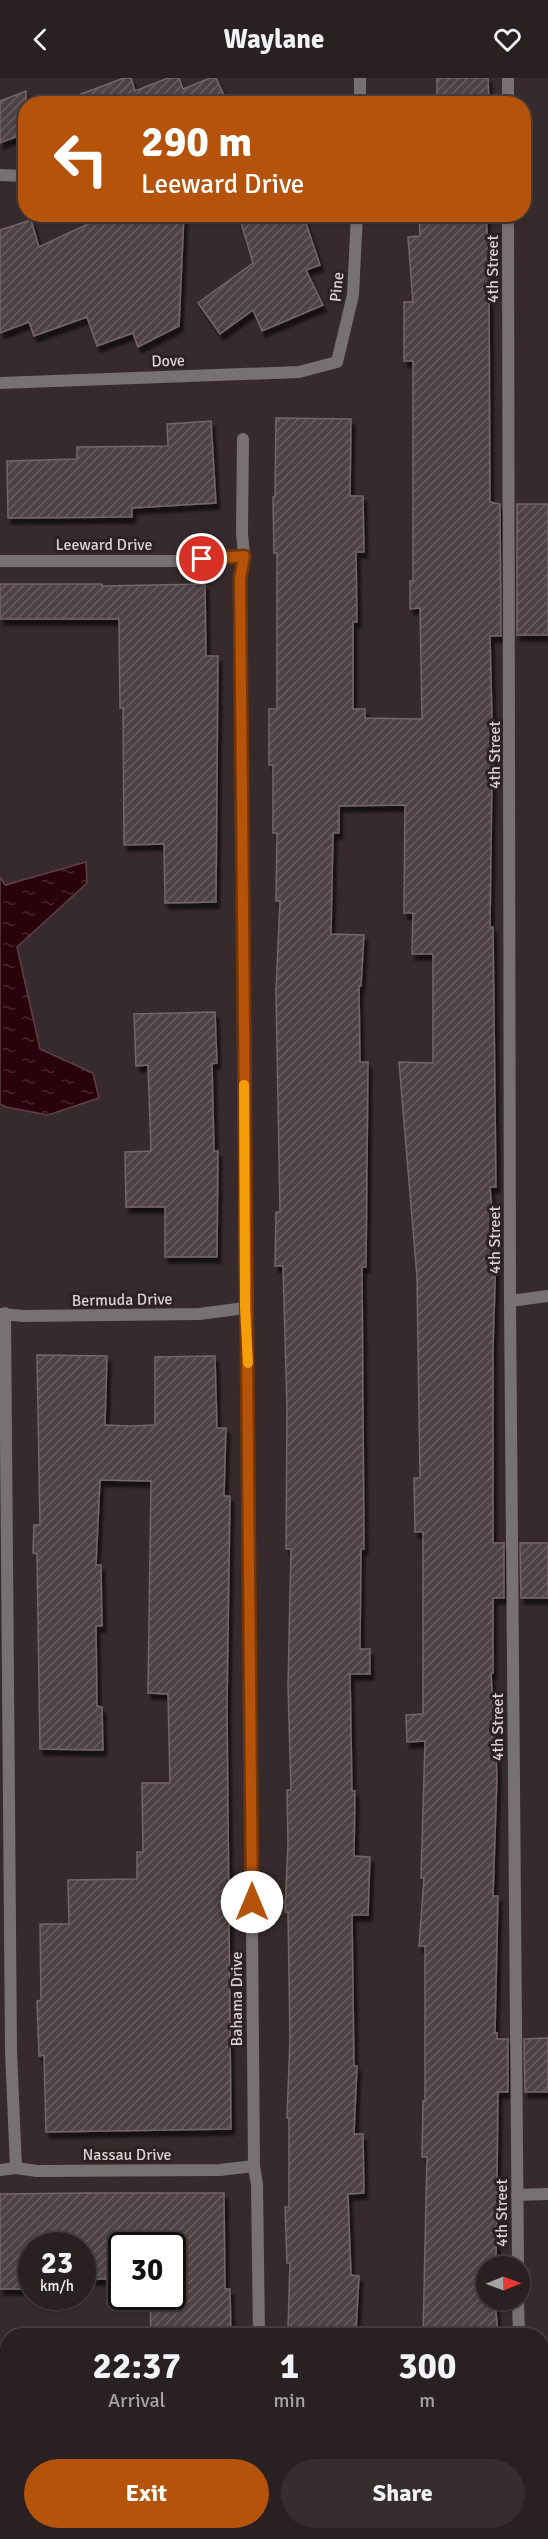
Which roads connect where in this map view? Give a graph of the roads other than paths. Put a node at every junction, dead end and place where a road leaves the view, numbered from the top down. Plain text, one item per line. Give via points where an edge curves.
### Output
1 (360, 78) edge
2 (508, 78) edge
3 (360, 96) edge
4 (508, 96) edge
5 (0, 175) edge
6 (18, 176) edge
7 (357, 222) edge
8 (508, 222) edge
9 (336, 362) joint
10 (0, 383) edge
11 (243, 439) dead end
12 (244, 556) junction
13 (0, 561) edge
14 (548, 1296) edge
15 (510, 1301) junction
16 (245, 1308) junction
17 (3, 1313) edge
18 (254, 2166) junction
19 (16, 2168) junction
20 (0, 2170) edge
21 (548, 2194) edge
22 (518, 2195) junction
23 (518, 2256) edge
24 (518, 2310) edge
25 (259, 2328) edge
26 (519, 2328) edge

1 - 3 street
2 - 4 street
5 - 6 street
7 - 9 street, Pine via 353,295
8 - 15 street, 4th Street
9 - 10 street, Dove via 299,372
11 - 12 street, Bahama Drive
12 - 13 street, Leeward Drive via 181,561
12 - 16 street, Bahama Drive via 240,579
14 - 15 street
15 - 22 street, 4th Street
16 - 17 street, Bermuda Drive via 199,1314
16 - 18 street, Bahama Drive
17 - 19 street via 11,2039
18 - 19 street, Nassau Drive via 220,2170
18 - 25 street, Bahama Drive
19 - 20 street, Nassau Drive
21 - 22 street
22 - 23 street, 4th Street
24 - 26 street

